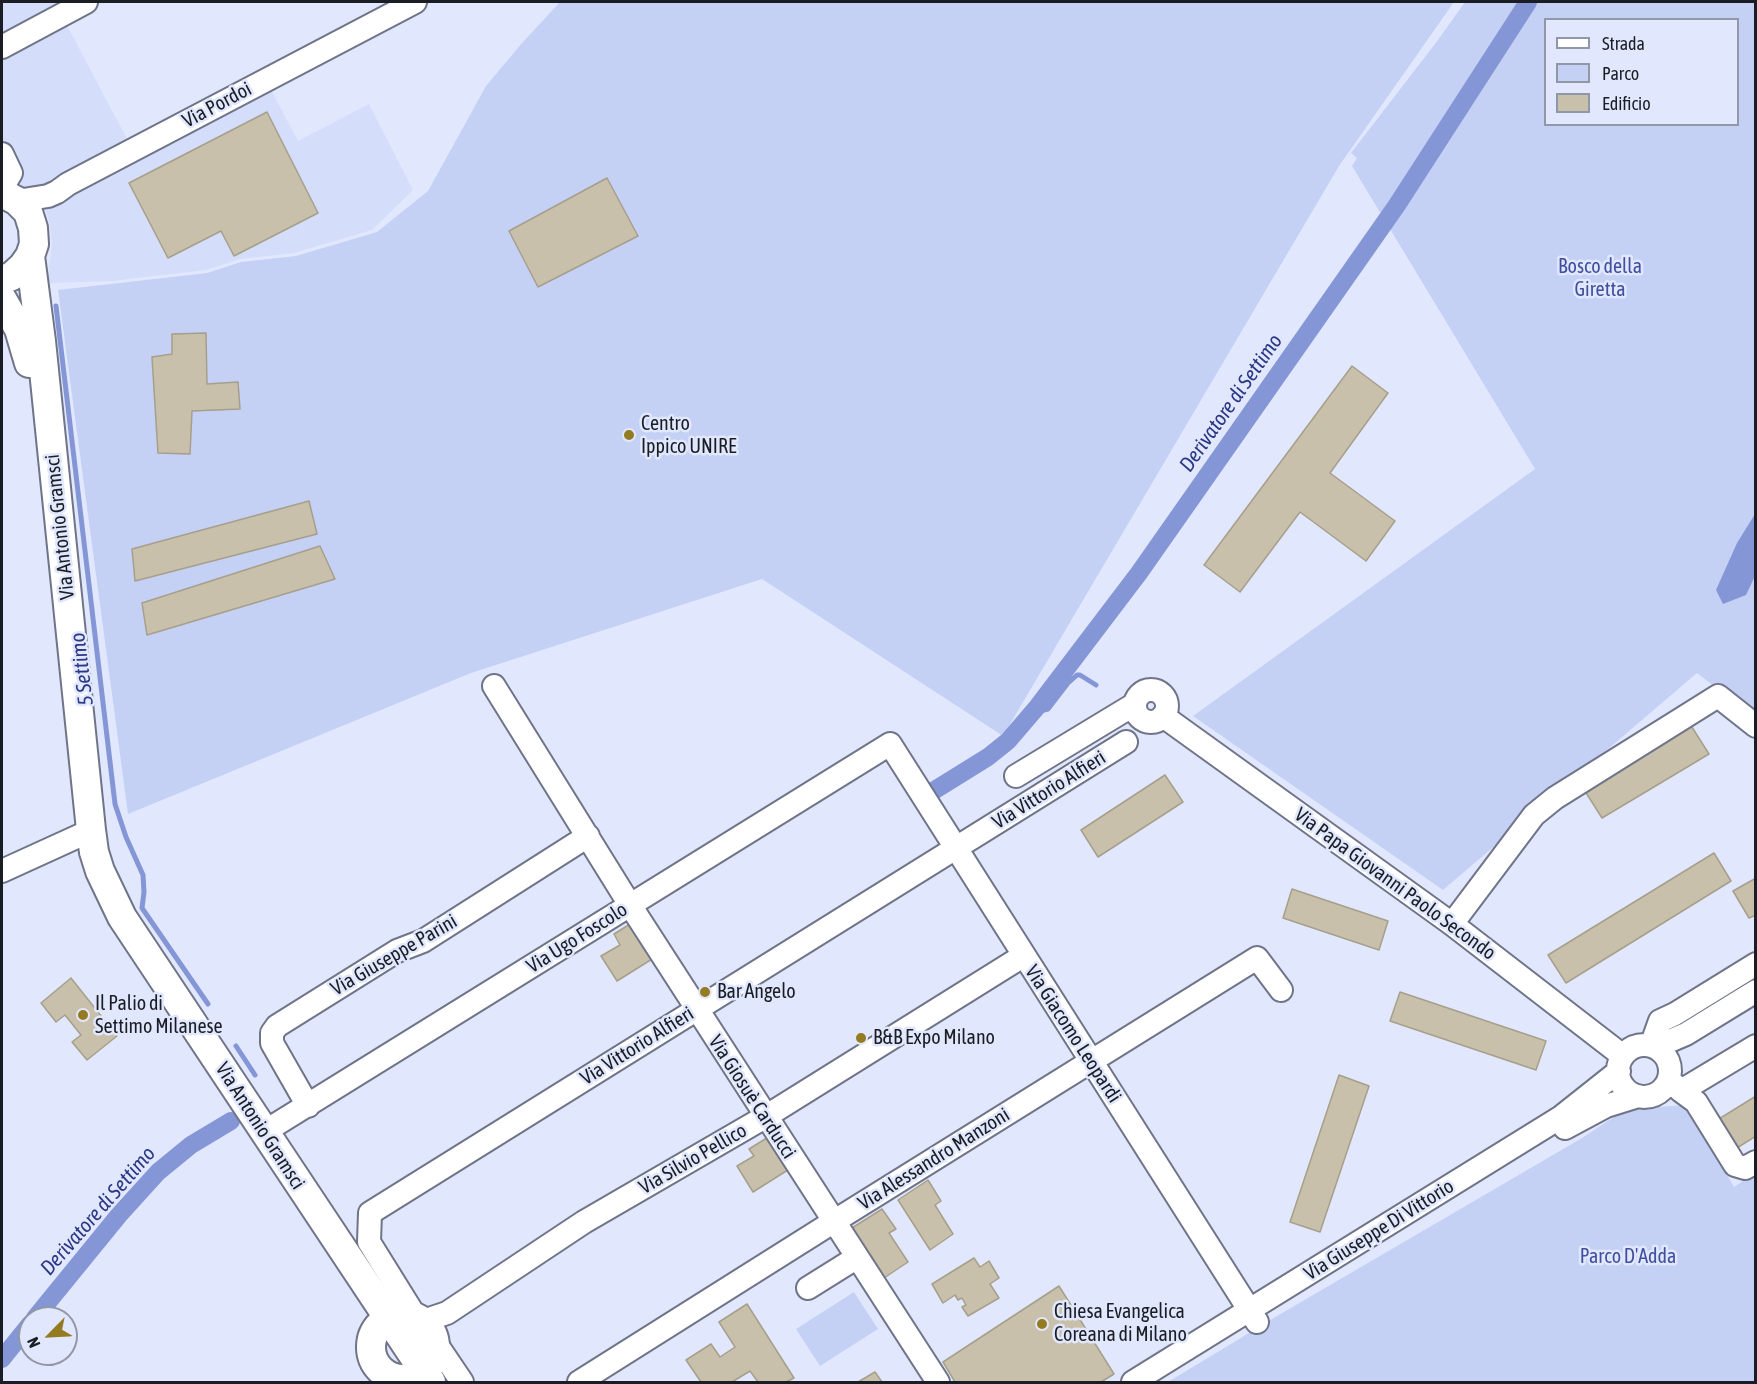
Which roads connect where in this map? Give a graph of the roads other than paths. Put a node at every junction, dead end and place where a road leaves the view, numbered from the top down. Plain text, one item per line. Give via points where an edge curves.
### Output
1 (86, 2) edge
2 (415, 2) edge
3 (2, 47) edge
4 (2, 154) edge
5 (7, 194) edge
6 (30, 256) junction
7 (2, 280) edge
8 (2, 300) edge
9 (494, 686) dead end
10 (1755, 726) edge
11 (1125, 742) dead end
12 (890, 744) joint
13 (1016, 776) dead end
14 (81, 835) junction
15 (588, 836) junction
16 (955, 848) junction
17 (2, 871) edge
18 (630, 905) junction
19 (1452, 924) junction
20 (1023, 956) junction
21 (1755, 964) edge
22 (1281, 990) dead end
23 (1755, 991) edge
24 (1755, 1007) edge
25 (696, 1009) junction
26 (1651, 1046) junction
27 (1755, 1046) edge
28 (1092, 1062) junction
29 (1621, 1063) junction
30 (1672, 1081) junction
31 (1638, 1096) junction
32 (308, 1106) junction
33 (765, 1117) junction
34 (264, 1132) junction
35 (1755, 1162) edge
36 (833, 1222) junction
37 (856, 1258) junction
38 (808, 1288) dead end
39 (1253, 1316) junction
40 (408, 1325) junction
41 (409, 1379) edge
42 (462, 1383) edge
43 (579, 1383) edge
44 (938, 1383) edge
45 (1133, 1383) edge
46 (1156, 1383) edge

1 - 3 street
2 - 5 street, Via Pordoi via 57,192 48,196
4 - 5 street via 11,173
5 - 6 main road, Via Antonio Gramsci via 28,212 34,244
6 - 7 main road via 12,276
6 - 34 main road, Via Antonio Gramsci via 94,852 122,917
8 - 14 main road, Via Antonio Gramsci via 19,329 29,363
9 - 15 street, Via Giosuè Carducci
10 - 19 street via 1718,696 1555,798 1534,815
11 - 16 street, Via Vittorio Alfieri
12 - 16 street, Via Giacomo Leopardi
12 - 18 street, Via Ugo Foscolo
13 - 19 street, Via Papa Giovanni Paolo Secondo via 1135,704 1143,719 1150,722 1163,717
14 - 17 street
14 - 40 main road, Via Antonio Gramsci via 90,876 112,924
15 - 18 street, Via Giosuè Carducci
15 - 32 street, Via Giuseppe Parini via 423,941 397,951 277,1026 272,1043
16 - 20 street, Via Giacomo Leopardi
16 - 25 street, Via Vittorio Alfieri
18 - 25 street, Via Giosuè Carducci
18 - 32 street, Via Ugo Foscolo
19 - 29 street, Via Papa Giovanni Paolo Secondo
20 - 28 street, Via Giacomo Leopardi
20 - 33 street, Via Silvio Pellico
21 - 26 street via 1660,1021
22 - 28 street, Via Alessandro Manzoni via 1257,958
23 - 26 street via 1686,1034
24 - 30 street via 1692,1044 1677,1058
25 - 33 street, Via Giosuè Carducci
25 - 40 street, Via Vittorio Alfieri via 370,1213 369,1242
26 - 29 street via 1636,1046
26 - 30 street via 1662,1052
27 - 30 street
28 - 36 street, Via Alessandro Manzoni
28 - 39 street, Via Giacomo Leopardi
29 - 31 street via 1622,1084
29 - 39 street, Via Giuseppe Di Vittorio via 1561,1117
30 - 31 street via 1653,1095
30 - 35 street via 1696,1102 1735,1166 1745,1168
31 - 39 street, Via Giuseppe Di Vittorio via 1606,1106 1567,1127
32 - 34 street, Via Ugo Foscolo
33 - 36 street, Via Giosuè Carducci
33 - 40 street, Via Silvio Pellico via 584,1222 447,1313
34 - 40 main road, Via Antonio Gramsci
36 - 37 street, Via Giosuè Carducci
36 - 43 street, Via Alessandro Manzoni
37 - 38 street
37 - 44 street, Via Giosuè Carducci
39 - 45 street, Via Giuseppe Di Vittorio
39 - 46 street, Via Giuseppe Di Vittorio
40 - 41 main road, Via Antonio Gramsci
40 - 41 main road via 435,1356
40 - 41 main road via 371,1341 371,1351 374,1361
40 - 42 street

